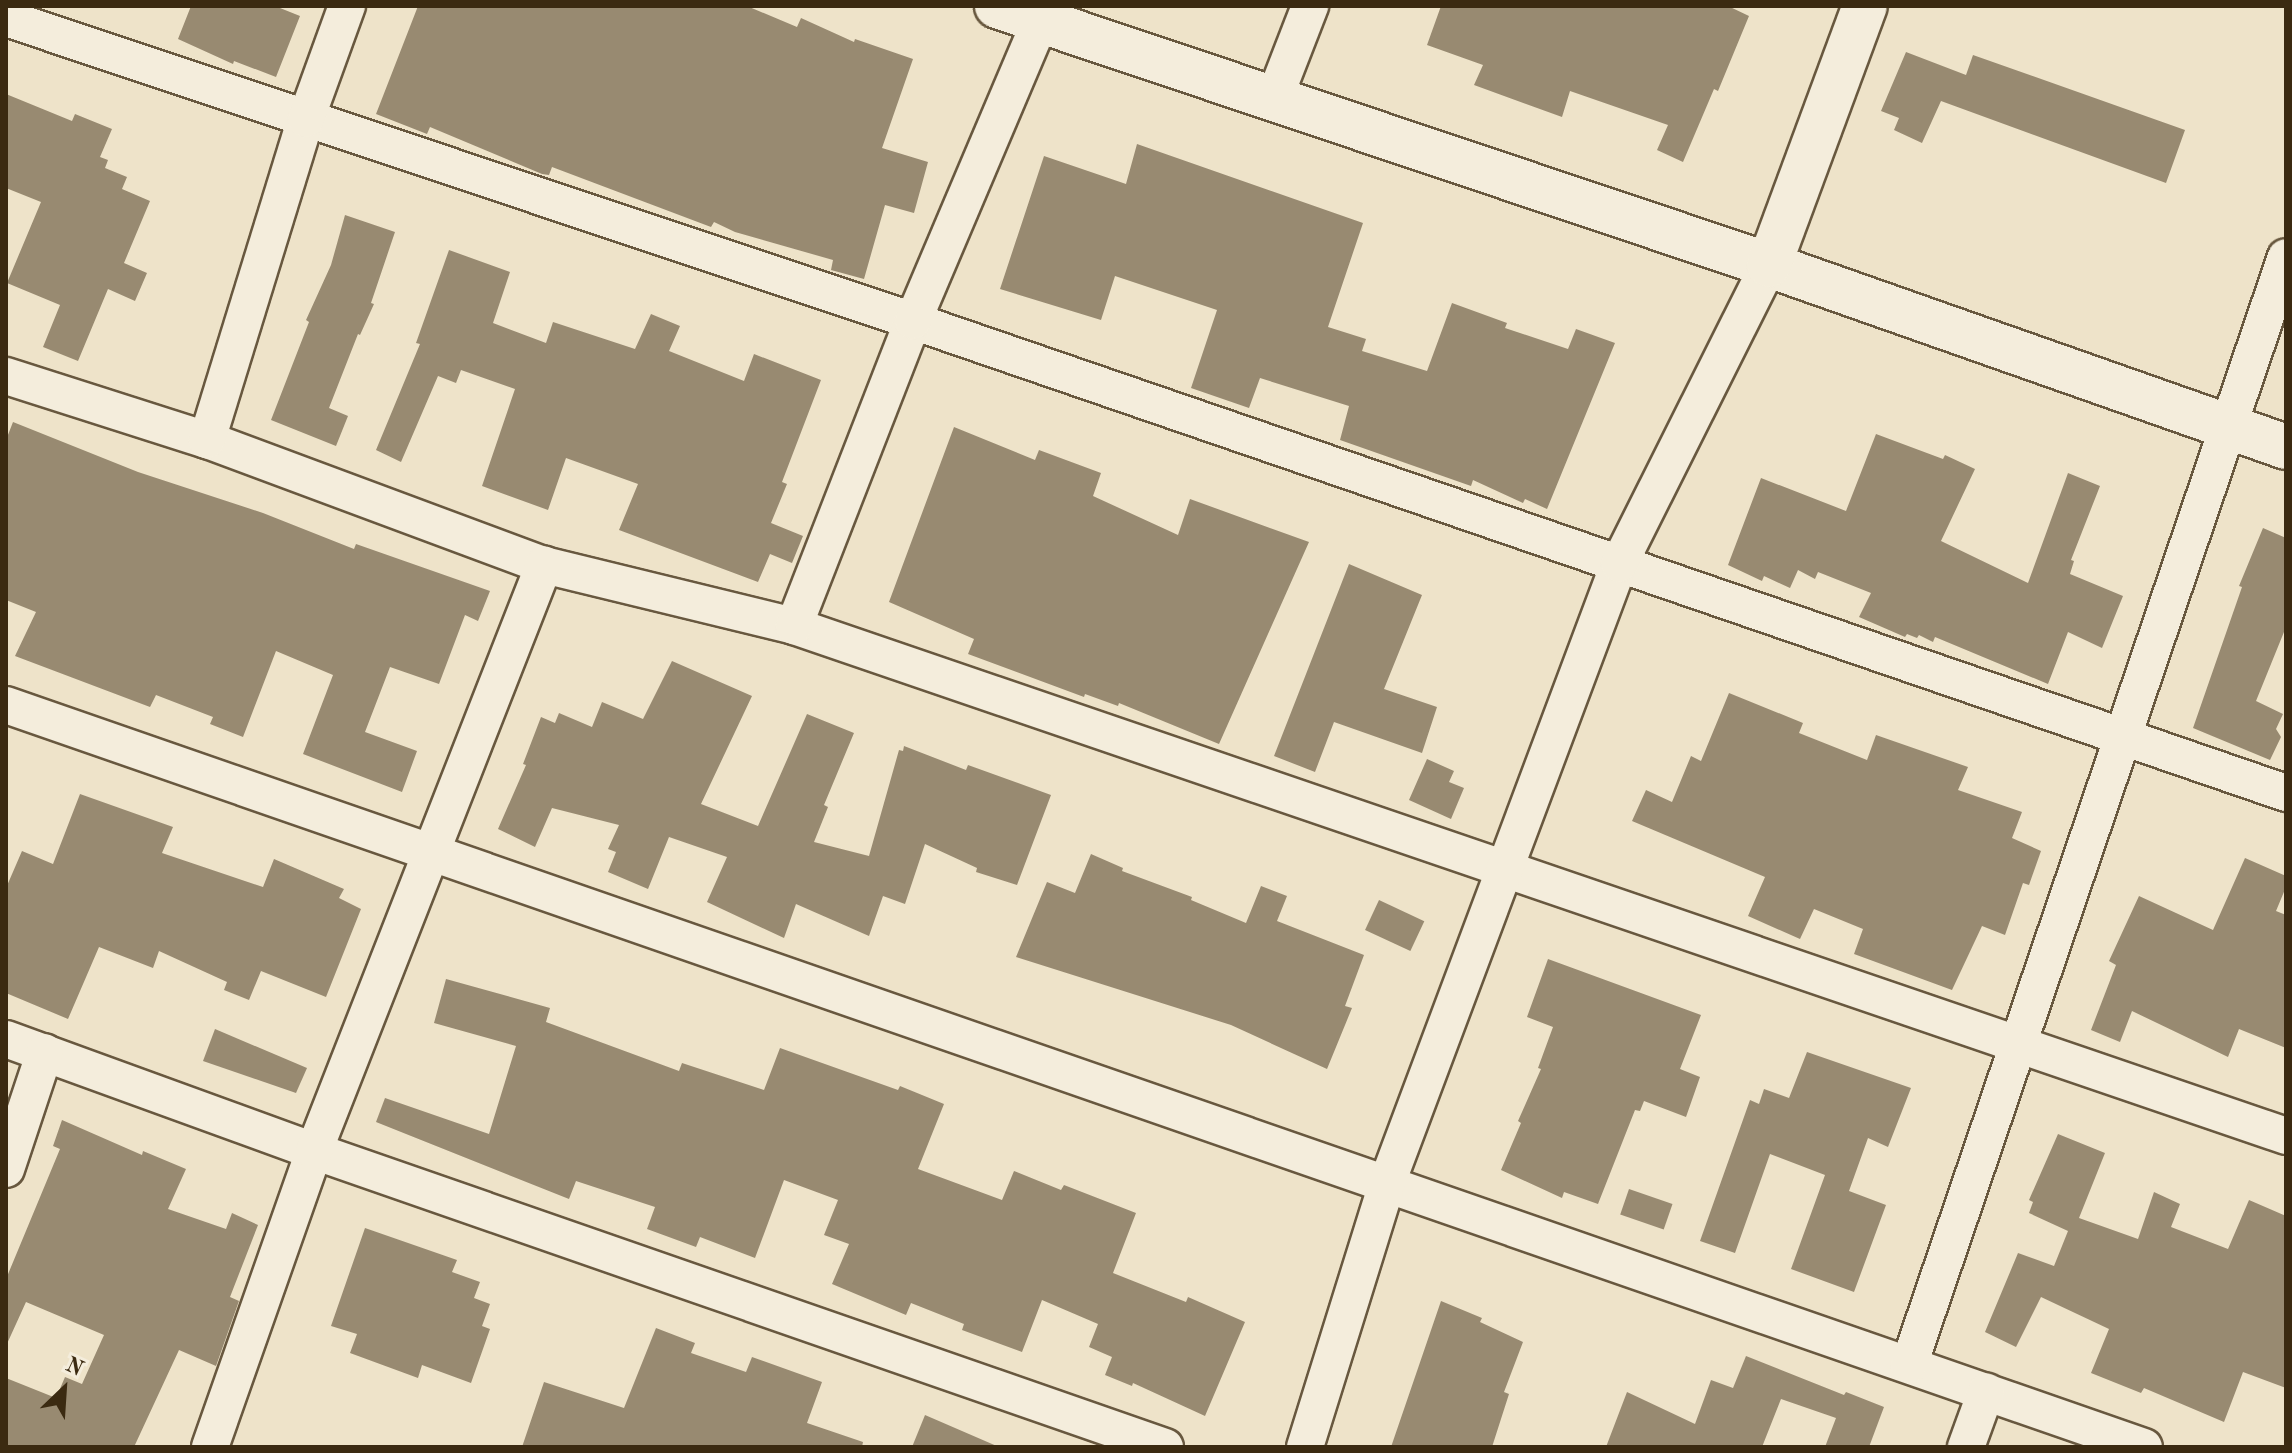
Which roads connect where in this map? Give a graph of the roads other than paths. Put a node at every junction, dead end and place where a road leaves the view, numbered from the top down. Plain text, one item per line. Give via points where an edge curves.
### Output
1 (347, 6) edge
2 (997, 6) edge
3 (1310, 6) edge
4 (1865, 6) edge
5 (6, 18) edge
6 (1040, 22) junction
7 (1274, 99) junction
8 (306, 119) junction
9 (2286, 257) edge
10 (1769, 265) junction
11 (913, 321) junction
12 (6, 376) edge
13 (2229, 428) junction
14 (207, 440) junction
15 (2286, 447) edge
16 (1619, 564) junction
17 (544, 565) junction
18 (794, 626) junction
19 (6, 705) edge
20 (2121, 737) junction
21 (2286, 793) edge
22 (430, 854) junction
23 (1504, 871) junction
24 (6, 1039) edge
25 (2016, 1044) junction
26 (45, 1052) junction
27 (2286, 1136) edge
28 (314, 1151) junction
29 (6, 1169) edge
30 (1387, 1183) junction
31 (1909, 1365) junction
32 (1986, 1392) junction
33 (1087, 1434) edge
34 (210, 1447) edge
35 (1165, 1447) edge
36 (1305, 1447) edge
37 (1966, 1447) edge
38 (2144, 1447) edge

1 - 8 street
2 - 6 street
3 - 7 street
4 - 10 street
5 - 8 street
6 - 7 street
6 - 11 street
7 - 10 street
8 - 11 street
8 - 14 street
9 - 13 street
10 - 13 street
10 - 16 street
11 - 16 street
11 - 18 street
12 - 14 street
13 - 15 street
13 - 20 street
14 - 17 street
16 - 20 street
16 - 23 street
17 - 18 street
17 - 22 street
18 - 23 street
19 - 22 street
20 - 21 street
20 - 25 street
22 - 28 street
22 - 30 street
23 - 25 street
23 - 30 street
24 - 26 street
25 - 27 street
25 - 31 street
26 - 28 street
26 - 29 street
28 - 33 street
28 - 34 street
30 - 31 street
30 - 36 street
31 - 32 street
32 - 37 street
32 - 38 street
33 - 35 street

